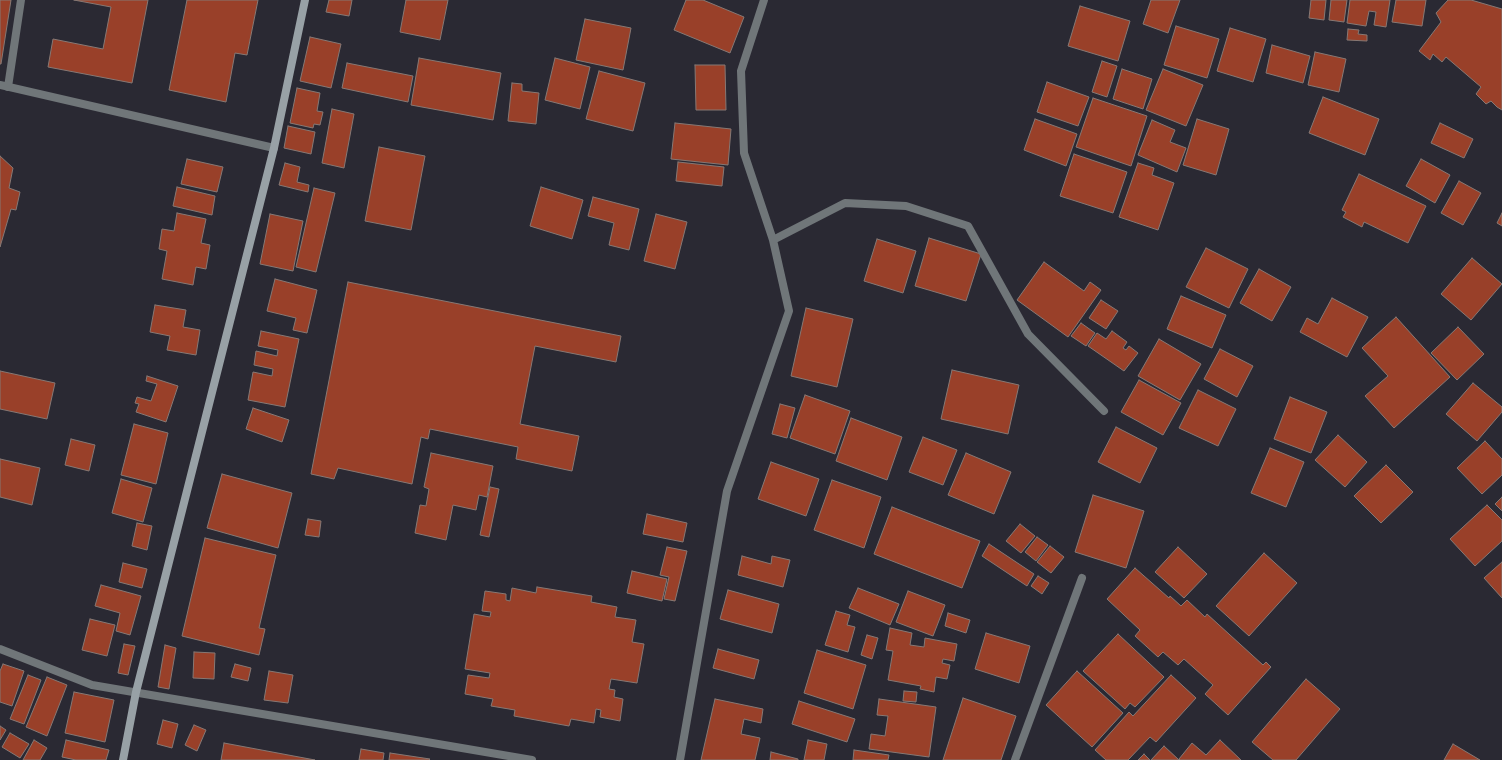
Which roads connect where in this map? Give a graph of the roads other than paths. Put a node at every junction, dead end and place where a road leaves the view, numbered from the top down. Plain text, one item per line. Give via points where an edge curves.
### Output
1 (21, 0) edge
2 (305, 0) edge
3 (764, 0) edge
4 (4, 86) edge
5 (274, 148) junction
6 (773, 240) junction
7 (1104, 411) dead end
8 (1082, 578) dead end
9 (0, 649) edge
10 (136, 692) junction
11 (124, 760) edge
12 (528, 760) edge
13 (680, 760) edge
14 (1015, 760) edge

1 - 4 street
2 - 5 main road
3 - 6 street via 741,71 741,79 744,153
4 - 5 street
5 - 10 main road
6 - 7 street via 845,203 906,206 968,226 1028,334
6 - 13 street via 789,311 727,491
8 - 14 street
9 - 10 street via 92,685
10 - 11 main road
10 - 12 street

